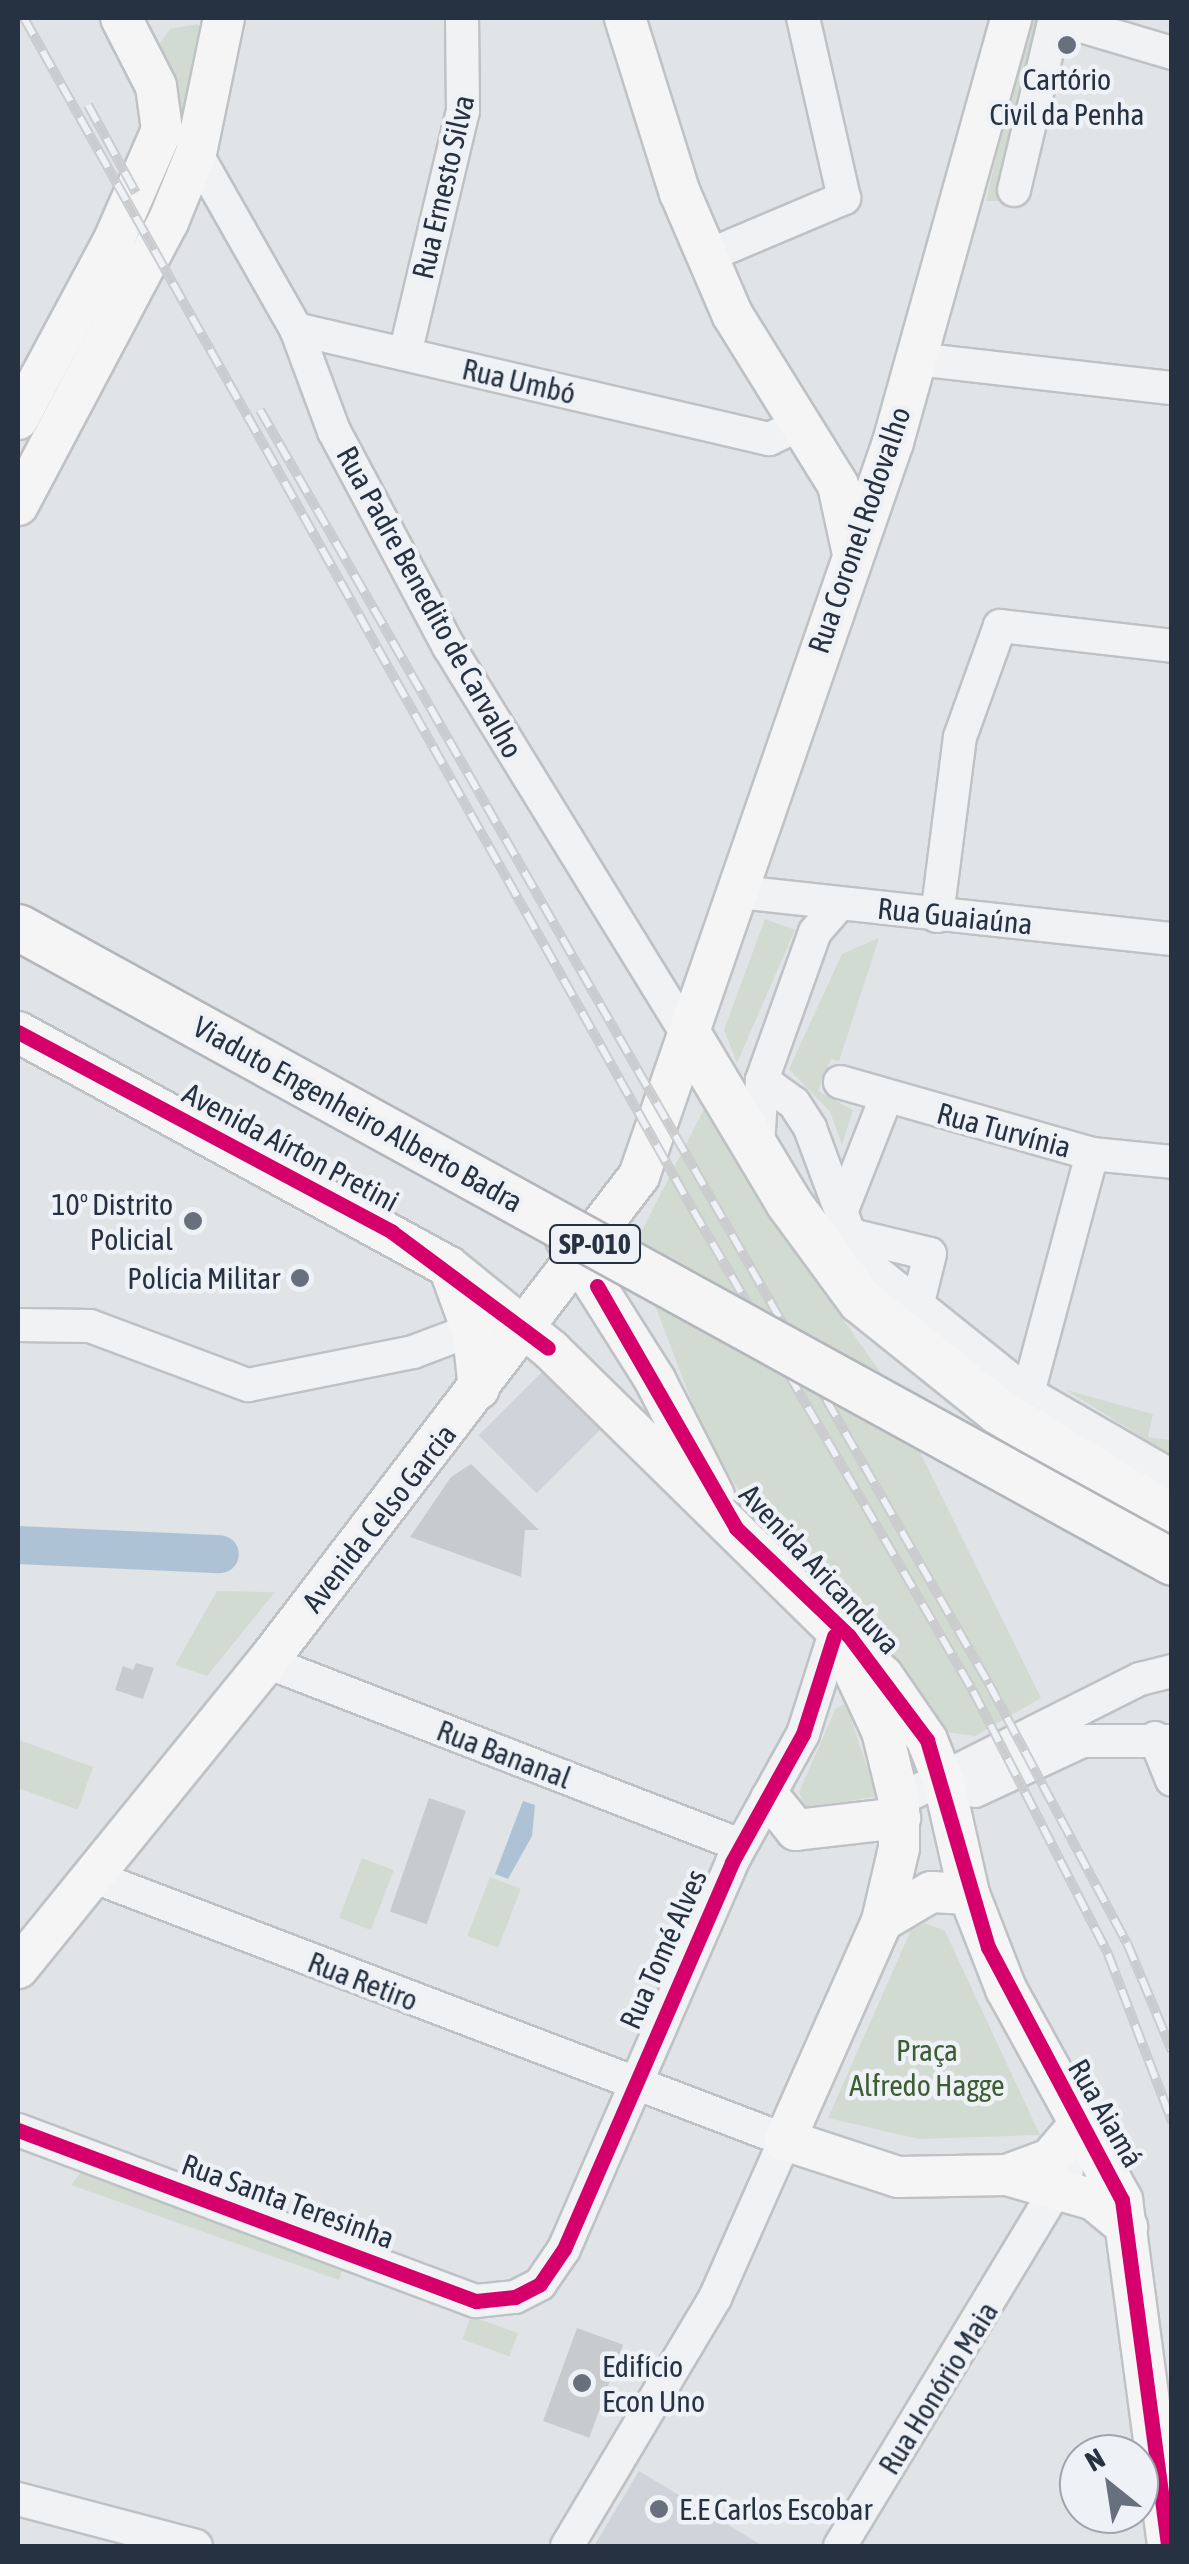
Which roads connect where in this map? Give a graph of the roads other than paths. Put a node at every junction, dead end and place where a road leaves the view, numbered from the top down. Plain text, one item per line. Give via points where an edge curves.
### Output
1 (121, 18) edge
2 (161, 18) edge
3 (462, 18) edge
4 (625, 18) edge
5 (804, 18) edge
6 (1011, 18) edge
7 (1054, 18) edge
8 (219, 22) edge
9 (1172, 53) edge
10 (142, 58) junction
11 (196, 153) junction
12 (1014, 190) dead end
13 (707, 256) junction
14 (296, 329) junction
15 (404, 354) junction
16 (916, 359) junction
17 (767, 372) junction
18 (1172, 388) edge
19 (18, 419) edge
20 (807, 428) junction
21 (742, 434) junction
22 (873, 501) junction
23 (18, 505) edge
24 (854, 554) junction
25 (1172, 646) edge
26 (738, 892) junction
27 (18, 908) edge
28 (822, 912) junction
29 (937, 916) junction
30 (18, 927) edge
31 (1172, 939) edge
32 (18, 952) edge
33 (18, 1032) edge
34 (690, 1038) junction
35 (762, 1080) junction
36 (840, 1082) dead end
37 (886, 1098) junction
38 (758, 1147) junction
39 (1092, 1154) junction
40 (1172, 1162) edge
41 (844, 1222) junction
42 (449, 1267) junction
43 (572, 1270) junction
44 (916, 1310) junction
45 (518, 1320) junction
46 (18, 1325) edge
47 (473, 1333) junction
48 (655, 1380) junction
49 (480, 1390) junction
50 (595, 1392) junction
51 (1028, 1393) junction
52 (1172, 1476) edge
53 (1172, 1518) edge
54 (736, 1528) junction
55 (1172, 1562) edge
56 (1172, 1585) edge
57 (828, 1624) junction
58 (1172, 1654) edge
59 (267, 1662) junction
60 (1156, 1675) edge
61 (1163, 1739) edge
62 (1172, 1780) edge
63 (947, 1792) junction
64 (771, 1799) junction
65 (899, 1809) junction
66 (740, 1845) junction
67 (92, 1876) junction
68 (969, 1894) junction
69 (882, 1921) junction
70 (18, 1968) edge
71 (634, 2083) junction
72 (1080, 2124) junction
73 (18, 2130) edge
74 (784, 2140) junction
75 (1007, 2175) junction
76 (1062, 2191) junction
77 (1127, 2228) junction
78 (1035, 2230) junction
79 (540, 2284) joint
80 (18, 2499) edge
81 (185, 2545) edge
82 (567, 2546) edge
83 (840, 2546) edge
84 (1168, 2546) edge

1 - 10 main road
2 - 10 main road
3 - 15 street, Rua Ernesto Silva via 463,112
4 - 13 main road
5 - 13 street via 844,198
6 - 16 main road, Rua Coronel Rodovalho
7 - 9 street
7 - 12 street
8 - 11 main road
10 - 19 main road via 161,107 156,152
11 - 14 street, Rua Padre Benedito de Carvalho
11 - 23 main road via 148,262
13 - 17 main road
14 - 15 street, Rua Umbó
14 - 34 street, Rua Padre Benedito de Carvalho via 334,431 449,647
15 - 21 street, Rua Umbó
16 - 18 street
16 - 22 main road, Rua Coronel Rodovalho
17 - 20 main road
17 - 21 street via 763,412
20 - 21 street, Rua Umbó via 768,440
20 - 22 main road via 846,453
20 - 24 main road via 849,516
22 - 24 main road, Rua Coronel Rodovalho
24 - 26 main road, Rua Coronel Rodovalho
25 - 29 street via 1000,626 960,737
26 - 28 street, Rua Guaiaúna
26 - 34 main road, Rua Coronel Rodovalho
27 - 43 main road via 510,1176
28 - 29 street, Rua Guaiaúna
28 - 35 street
29 - 31 street, Rua Guaiaúna
30 - 55 highway, Viaduto Engenheiro Alberto Badra / SP-010, bridge
32 - 56 highway, Viaduto Engenheiro Alberto Badra / SP-010
33 - 42 main road, Avenida Aírton Pretini
34 - 38 highway
34 - 43 main road, Avenida Celso Garcia via 638,1176
35 - 38 street
35 - 41 street via 794,1103 810,1128
36 - 37 street, Rua Turvínia
37 - 39 street, Rua Turvínia
37 - 41 street
38 - 53 highway via 788,1202 860,1300 911,1347 998,1411
39 - 40 street, Rua Turvínia
39 - 51 street
41 - 44 street via 858,1257
41 - 44 street via 930,1254
42 - 45 main road, Avenida Aírton Pretini
42 - 47 main road
43 - 45 main road, Avenida Celso Garcia
43 - 48 main road, Avenida Aricanduva
44 - 51 street
45 - 47 street
45 - 49 main road, Avenida Celso Garcia
45 - 50 main road, Avenida Aricanduva
46 - 47 street via 90,1326 248,1385
47 - 49 main road
48 - 50 main road via 634,1390
48 - 54 main road, Avenida Aricanduva
49 - 59 main road, Avenida Celso Garcia
50 - 54 main road, Avenida Aricanduva
51 - 52 street
54 - 57 main road, Avenida Aricanduva
57 - 63 main road, Avenida Aricanduva via 908,1710
57 - 64 street, Rua Tomé Alves via 822,1690
57 - 65 main road, Avenida Aricanduva via 882,1731
58 - 60 street
59 - 66 street, Rua Bananal
59 - 67 main road, Avenida Celso Garcia
60 - 63 street
61 - 62 street
61 - 63 street via 1082,1741
63 - 65 street
63 - 68 main road, Rua Aiamá
64 - 65 main road via 796,1830
64 - 66 street, Rua Tomé Alves
65 - 69 main road
66 - 71 street, Rua Tomé Alves
67 - 70 main road, Avenida Celso Garcia
67 - 71 street, Rua Retiro
68 - 69 main road via 931,1892
68 - 72 main road, Rua Aiamá via 1006,1989
69 - 74 main road
71 - 74 street, Rua Retiro
71 - 79 street, Rua Tomé Alves via 564,2249
72 - 75 main road via 1050,2160
72 - 76 street, Rua Honório Maia
72 - 77 main road, Rua Aiamá via 1116,2182
73 - 79 street, Rua Santa Teresinha via 476,2301 514,2297
74 - 75 main road via 898,2178
74 - 82 street via 715,2298
75 - 76 main road
75 - 78 street
76 - 77 main road via 1094,2200
76 - 78 street, Rua Honório Maia
77 - 84 main road, Rua Aiamá
78 - 83 street, Rua Honório Maia
80 - 81 street

